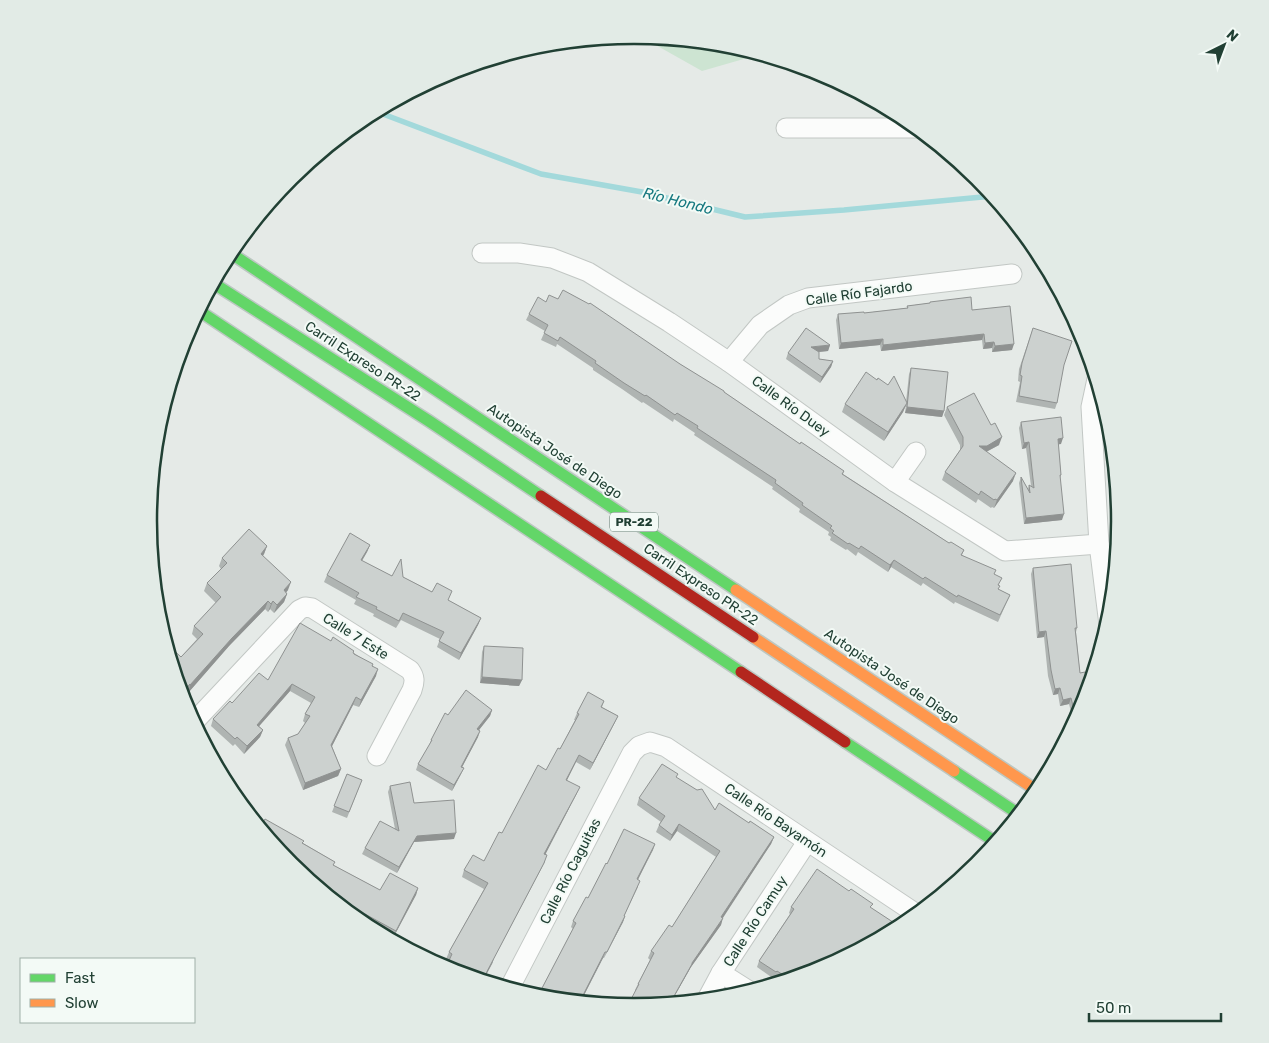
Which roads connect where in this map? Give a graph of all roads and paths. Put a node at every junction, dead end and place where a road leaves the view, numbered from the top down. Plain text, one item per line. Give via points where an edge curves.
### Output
1 (786, 128) dead end
2 (906, 128) edge
3 (482, 253) dead end
4 (236, 257) edge
5 (1012, 274) dead end
6 (219, 287) edge
7 (204, 314) edge
8 (729, 362) junction
9 (1094, 391) edge
10 (916, 452) dead end
11 (895, 482) junction
12 (1099, 544) junction
13 (1106, 598) edge
14 (199, 718) edge
15 (632, 753) joint
16 (377, 756) dead end
17 (1032, 787) edge
18 (1014, 811) edge
19 (992, 839) edge
20 (807, 842) junction
21 (911, 911) edge
22 (721, 972) junction
23 (512, 983) edge
24 (743, 987) edge
25 (710, 993) edge

1 - 2 street
3 - 8 street, Calle Río Duey via 519,253 552,258 588,272
4 - 17 highway, Autopista José de Diego / PR-22
5 - 8 street, Calle Río Fajardo via 808,298 789,305 760,325
6 - 18 highway, Carril Expreso PR-22 via 429,421
7 - 19 highway
8 - 11 street, Calle Río Duey
9 - 12 street via 1090,407
10 - 11 street
11 - 12 street, Calle Río Duey via 1006,551
12 - 13 street
14 - 16 street, Calle 7 Este via 299,610 312,608 410,670 414,676 412,690
15 - 20 street, Calle Río Bayamón via 650,742 666,747
15 - 23 street, Calle Río Caguitas
20 - 21 street, Calle Río Bayamón
20 - 22 street, Calle Río Camuy
22 - 24 street
22 - 25 street, Calle Río Camuy

